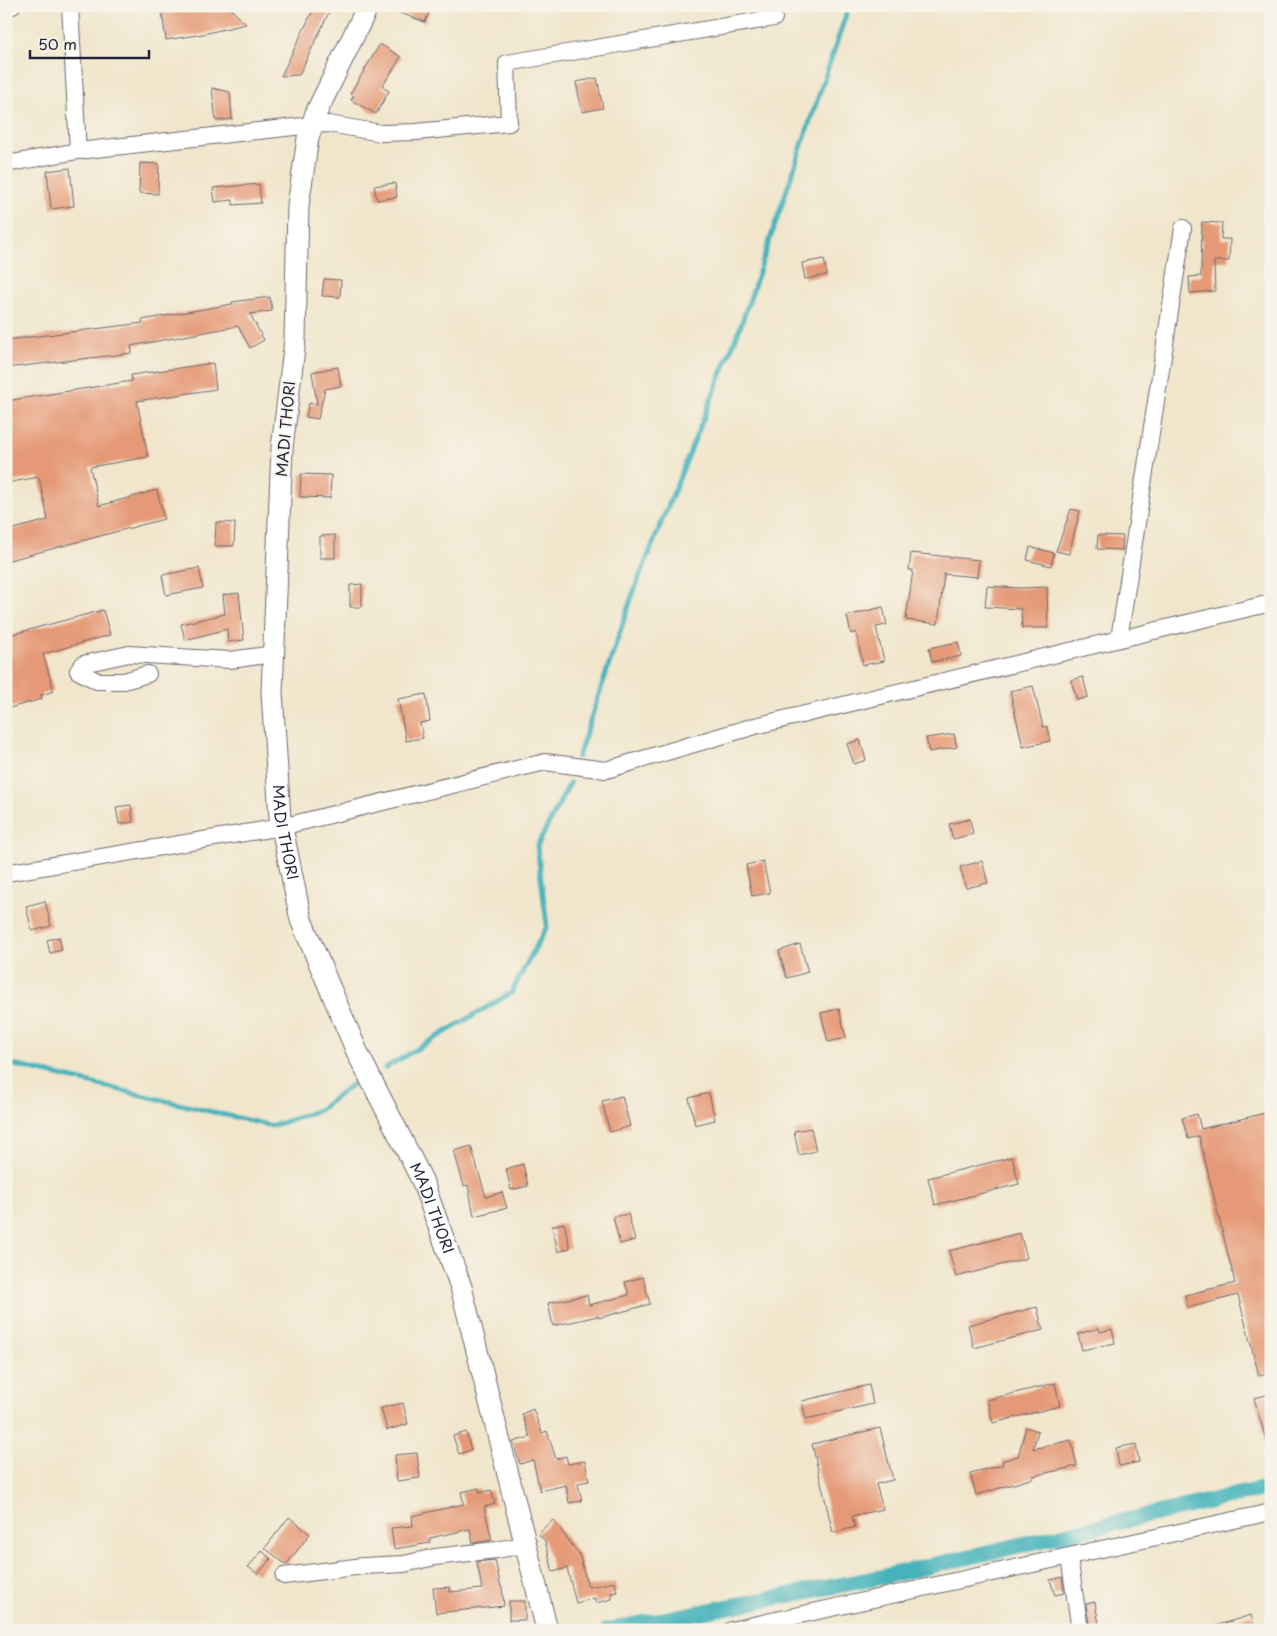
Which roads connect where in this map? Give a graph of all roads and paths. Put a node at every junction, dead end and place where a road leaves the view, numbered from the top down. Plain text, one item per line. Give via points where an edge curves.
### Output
1 (12, 6) edge
2 (70, 6) edge
3 (368, 6) edge
4 (6, 7) edge
5 (774, 18) dead end
6 (312, 125) junction
7 (78, 152) junction
8 (6, 164) edge
9 (1183, 228) dead end
10 (1271, 603) edge
11 (1119, 639) junction
12 (274, 654) junction
13 (148, 674) dead end
14 (281, 827) junction
15 (6, 873) edge
16 (1271, 1512) edge
17 (524, 1545) junction
18 (1069, 1557) junction
19 (284, 1576) dead end
20 (546, 1626) edge
21 (731, 1630) edge
22 (1080, 1630) edge

1 - 4 street
2 - 7 street
3 - 6 main road, MADI THORI
5 - 6 street via 506,64 509,123 381,133 329,124
6 - 7 street
6 - 12 main road, MADI THORI via 298,206 295,340 282,448
7 - 8 street
9 - 11 street
10 - 11 street
11 - 14 street via 755,726 606,770 545,762
12 - 13 street via 230,660 128,654 83,664 78,671 97,681 124,681
12 - 14 main road, MADI THORI via 272,692
14 - 15 street
14 - 17 main road, MADI THORI via 301,920 358,1054 422,1180 461,1287
16 - 18 street
17 - 19 street via 404,1564
17 - 20 main road, MADI THORI
18 - 21 street
18 - 22 street

